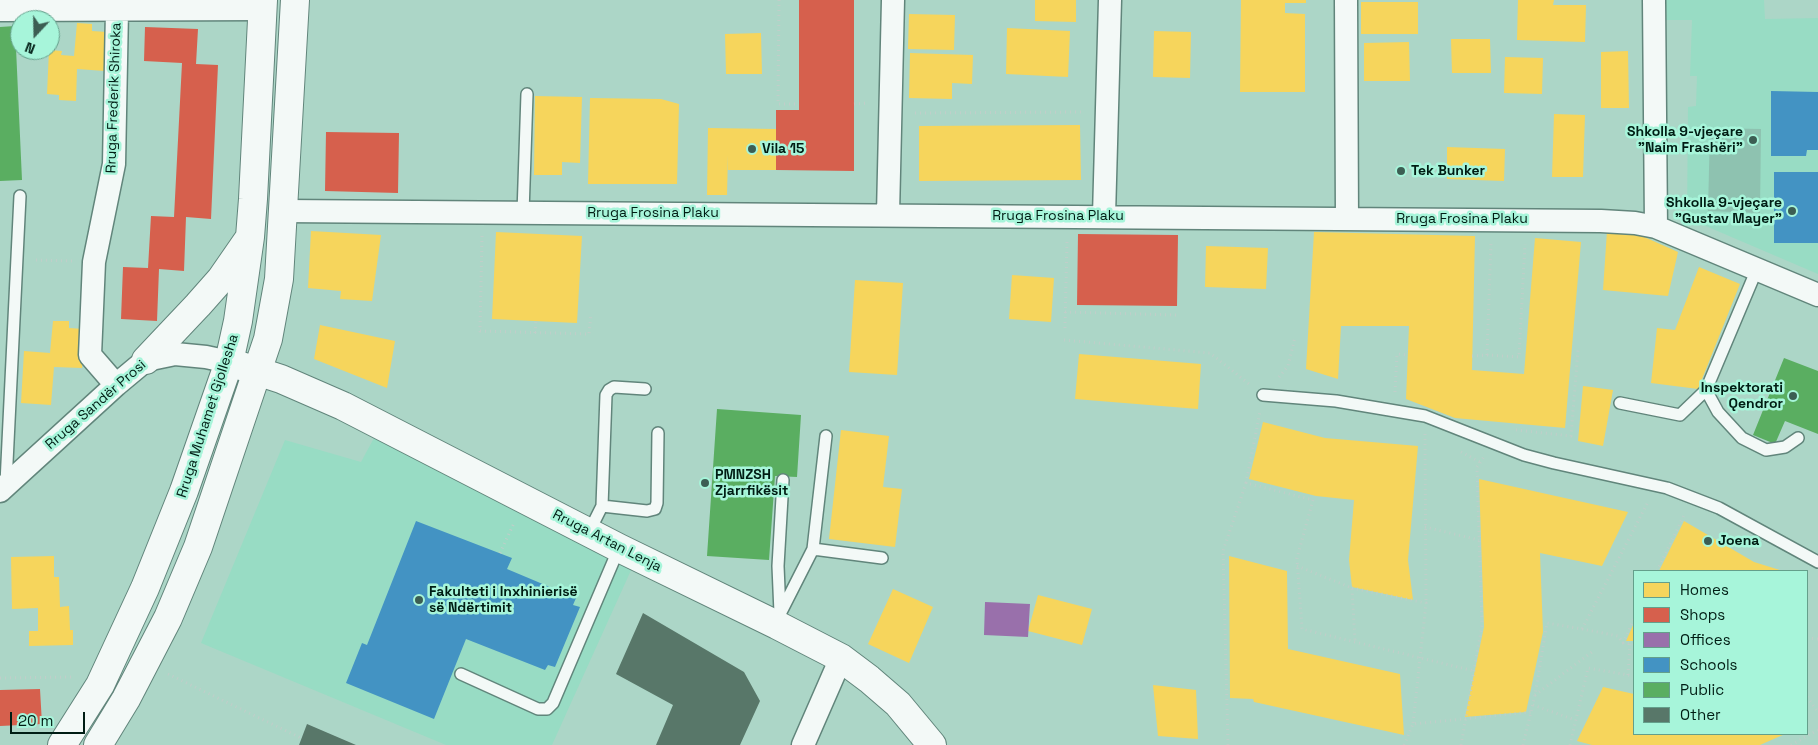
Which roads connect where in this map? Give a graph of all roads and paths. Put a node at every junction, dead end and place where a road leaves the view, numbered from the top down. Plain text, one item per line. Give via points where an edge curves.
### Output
1 (295, 0) edge
2 (779, 0) edge
3 (893, 0) edge
4 (1110, 0) edge
5 (1346, 0) edge
6 (1654, 0) edge
7 (262, 5) edge
8 (129, 6) edge
9 (0, 10) edge
10 (527, 94) dead end
11 (870, 103) dead end
12 (799, 104) dead end
13 (854, 104) dead end
14 (1107, 112) junction
15 (892, 113) junction
16 (20, 196) dead end
17 (283, 211) junction
18 (483, 213) junction
19 (523, 213) junction
20 (888, 214) junction
21 (1067, 216) junction
22 (1104, 216) junction
23 (1347, 219) junction
24 (1492, 219) junction
25 (1526, 219) junction
26 (1656, 227) junction
27 (250, 237) junction
28 (16, 260) junction
29 (94, 262) junction
30 (1757, 269) junction
31 (1818, 295) edge
32 (1065, 312) junction
33 (590, 314) dead end
34 (1176, 315) dead end
35 (536, 321) dead end
36 (1065, 328) dead end
37 (534, 333) junction
38 (1295, 337) dead end
39 (1064, 340) dead end
40 (1578, 350) dead end
41 (1408, 354) dead end
42 (1487, 355) junction
43 (1472, 356) dead end
44 (146, 360) junction
45 (228, 362) junction
46 (1288, 366) dead end
47 (258, 371) junction
48 (116, 385) junction
49 (645, 390) dead end
50 (1706, 390) junction
51 (1263, 395) junction
52 (1620, 403) dead end
53 (1395, 410) junction
54 (658, 433) dead end
55 (1425, 433) dead end
56 (826, 436) dead end
57 (1798, 438) dead end
58 (1493, 442) junction
59 (783, 480) dead end
60 (1246, 482) junction
61 (1656, 486) junction
62 (3, 488) edge
63 (1693, 497) junction
64 (526, 500) junction
65 (602, 506) junction
66 (1425, 527) junction
67 (589, 532) junction
68 (1479, 540) junction
69 (619, 548) junction
70 (813, 549) junction
71 (500, 553) dead end
72 (882, 558) dead end
73 (1818, 562) edge
74 (1297, 566) junction
75 (1657, 570) edge
76 (1352, 588) junction
77 (1426, 603) junction
78 (778, 619) junction
79 (1633, 621) edge
80 (1582, 629) junction
81 (1355, 642) junction
82 (1623, 643) junction
83 (1632, 644) edge
84 (1592, 652) dead end
85 (841, 658) junction
86 (1419, 658) junction
87 (146, 662) junction
88 (1474, 671) junction
89 (461, 674) dead end
90 (1628, 675) junction
91 (1633, 676) edge
92 (58, 677) dead end
93 (0, 678) edge
94 (1535, 695) junction
95 (1808, 698) edge
96 (1532, 706) junction
97 (1531, 712) junction
98 (1818, 713) edge
99 (1465, 718) junction
100 (1576, 720) junction
101 (1413, 724) junction
102 (1818, 730) edge
103 (301, 738) dead end
104 (62, 745) edge
105 (98, 745) edge
106 (803, 745) edge
107 (932, 745) edge
108 (1228, 745) edge
109 (1404, 745) edge
110 (1461, 745) edge
111 (1523, 745) edge
112 (1570, 745) edge
113 (1792, 745) edge

1 - 17 main road
2 - 12 path via 778,104
3 - 15 street
4 - 14 street
5 - 23 street
6 - 26 street
7 - 8 street, Rruga Frederik Shiroka
7 - 27 main road, Rruga Muhamet Gjollesha
8 - 9 street, Rruga Frederik Shiroka
8 - 29 street, Rruga Frederik Shiroka via 114,164
10 - 19 lane
11 - 13 path
14 - 15 path
14 - 22 street
15 - 20 street
16 - 28 lane, Rruga Sandër Prosi
17 - 18 street, Rruga Frosina Plaku
17 - 47 main road via 274,312
18 - 19 street, Rruga Frosina Plaku
18 - 37 path via 480,331
19 - 20 street, Rruga Frosina Plaku
20 - 21 street, Rruga Frosina Plaku
21 - 22 street, Rruga Frosina Plaku
21 - 32 path
22 - 23 street, Rruga Frosina Plaku
23 - 24 street, Rruga Frosina Plaku
24 - 25 street, Rruga Frosina Plaku
24 - 42 path
25 - 26 street, Rruga Frosina Plaku via 1601,220
25 - 42 path via 1519,357
26 - 30 street, Rruga Frosina Plaku
27 - 44 main road via 221,278
27 - 45 main road, Rruga Muhamet Gjollesha via 238,321
28 - 29 path
28 - 62 lane, Rruga Sandër Prosi
29 - 48 street, Rruga Frederik Shiroka via 90,355
30 - 31 street, Rruga Frosina Plaku
30 - 50 lane
32 - 34 path
32 - 36 path
33 - 37 path via 589,334
35 - 37 path
38 - 46 path
39 - 51 path via 1210,353
40 - 58 path via 1571,436 1494,428
41 - 53 path via 1397,354
42 - 43 path
44 - 45 street, Rruga Sandër Prosi via 175,354 206,356
44 - 48 street, Rruga Sandër Prosi
45 - 47 main road, Rruga Artan Lenja
45 - 104 main road, Rruga Muhamet Gjollesha via 184,491 145,588 100,685
47 - 64 main road, Rruga Artan Lenja via 343,406
47 - 87 main road via 198,547
48 - 62 street, Rruga Sandër Prosi
49 - 65 lane via 614,388 606,395
50 - 52 lane via 1680,415
50 - 57 lane via 1718,412 1742,438 1766,450 1785,447
51 - 53 lane
51 - 60 path
53 - 58 lane via 1425,416
54 - 65 lane via 655,509
55 - 66 path
56 - 70 lane
58 - 61 lane via 1524,455
58 - 68 path via 1477,467
59 - 78 lane
60 - 74 path via 1313,500
60 - 108 path via 1223,551
61 - 63 lane
61 - 80 path
63 - 73 lane
63 - 75 path
64 - 67 main road, Rruga Artan Lenja
64 - 71 path
65 - 67 lane
66 - 68 path
66 - 77 path
67 - 69 main road, Rruga Artan Lenja
68 - 88 path via 1482,625
69 - 78 main road, Rruga Artan Lenja
69 - 89 lane via 553,703 547,709 538,709
70 - 72 lane
70 - 78 lane
74 - 76 path
74 - 81 path via 1302,630
76 - 77 path
76 - 81 path
77 - 86 path
78 - 85 main road, Rruga Artan Lenja
79 - 82 path
80 - 82 path via 1618,636
80 - 94 path via 1548,623
81 - 86 path
82 - 83 path
83 - 90 path
84 - 94 path
85 - 106 street
85 - 107 main road, Rruga Artan Lenja via 898,704
86 - 88 path
86 - 101 path
87 - 103 path via 180,682
87 - 105 main road
88 - 99 path
90 - 91 path
90 - 100 path via 1588,668
92 - 93 path
94 - 96 path
95 - 98 path
96 - 97 path
96 - 100 path
97 - 99 path
97 - 111 path
99 - 101 path
99 - 110 path
100 - 112 path
101 - 109 path
102 - 113 path

